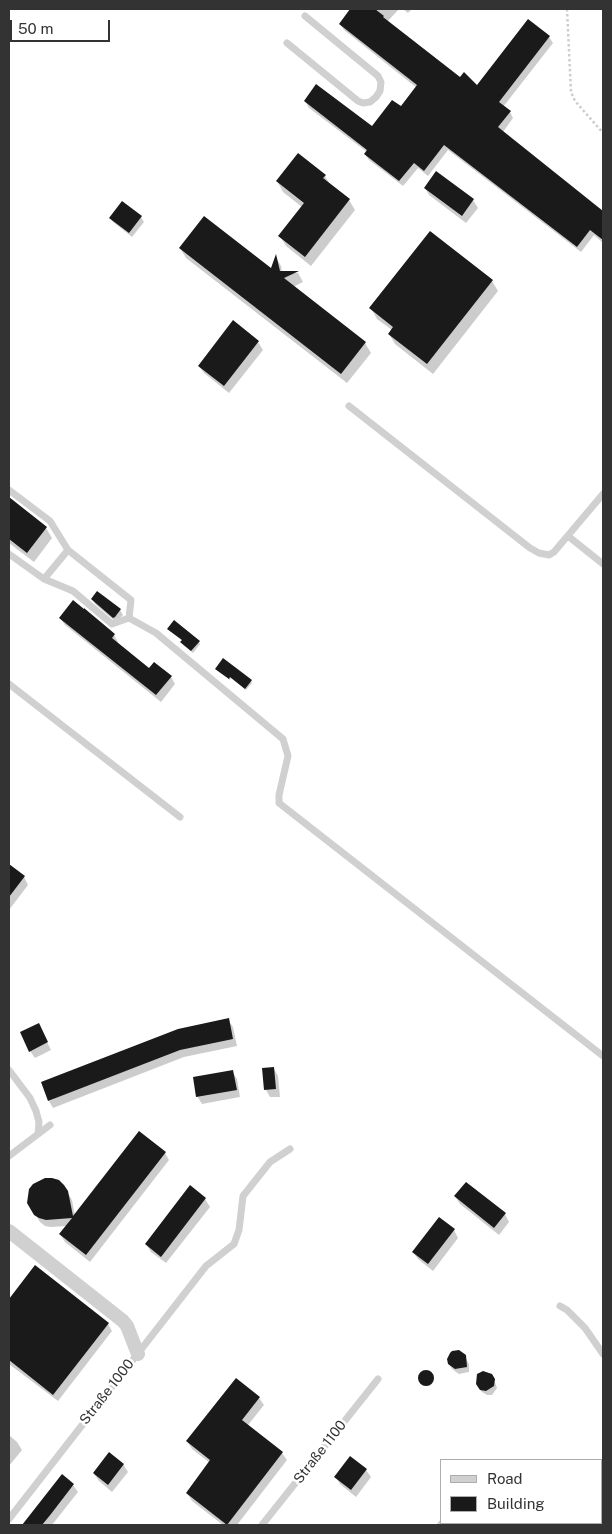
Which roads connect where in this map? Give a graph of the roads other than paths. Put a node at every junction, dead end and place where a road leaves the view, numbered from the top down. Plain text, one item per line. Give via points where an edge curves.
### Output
1 (305, 16) dead end
2 (287, 43) dead end
3 (349, 406) dead end
4 (9, 490) edge
5 (603, 494) edge
6 (568, 536) junction
7 (68, 550) junction
8 (9, 554) edge
9 (603, 564) edge
10 (44, 579) junction
11 (129, 618) junction
12 (9, 684) edge
13 (180, 817) dead end
14 (603, 1056) edge
15 (9, 1070) edge
16 (50, 1124) dead end
17 (38, 1134) junction
18 (290, 1148) dead end
19 (9, 1156) edge
20 (9, 1231) edge
21 (560, 1306) dead end
22 (138, 1354) junction
23 (603, 1354) edge
24 (378, 1379) dead end
25 (9, 1519) edge
26 (262, 1525) edge

1 - 2 lane via 378,76 381,82 376,97 370,102 358,101
3 - 6 lane via 530,548 549,554
4 - 7 lane via 50,521
5 - 6 lane
6 - 9 lane
7 - 10 lane
7 - 11 lane via 131,600
8 - 10 lane
10 - 11 lane via 73,591 112,624
11 - 14 lane via 156,634 283,739 288,756 279,803
12 - 13 lane
15 - 17 lane via 30,1098 39,1122
16 - 17 lane
17 - 19 lane
18 - 22 lane, Straße 1000 via 270,1162 243,1196 234,1244 206,1266
20 - 22 street via 122,1321
21 - 23 lane via 585,1328
22 - 25 lane, Straße 1000
24 - 26 lane, Straße 1100

